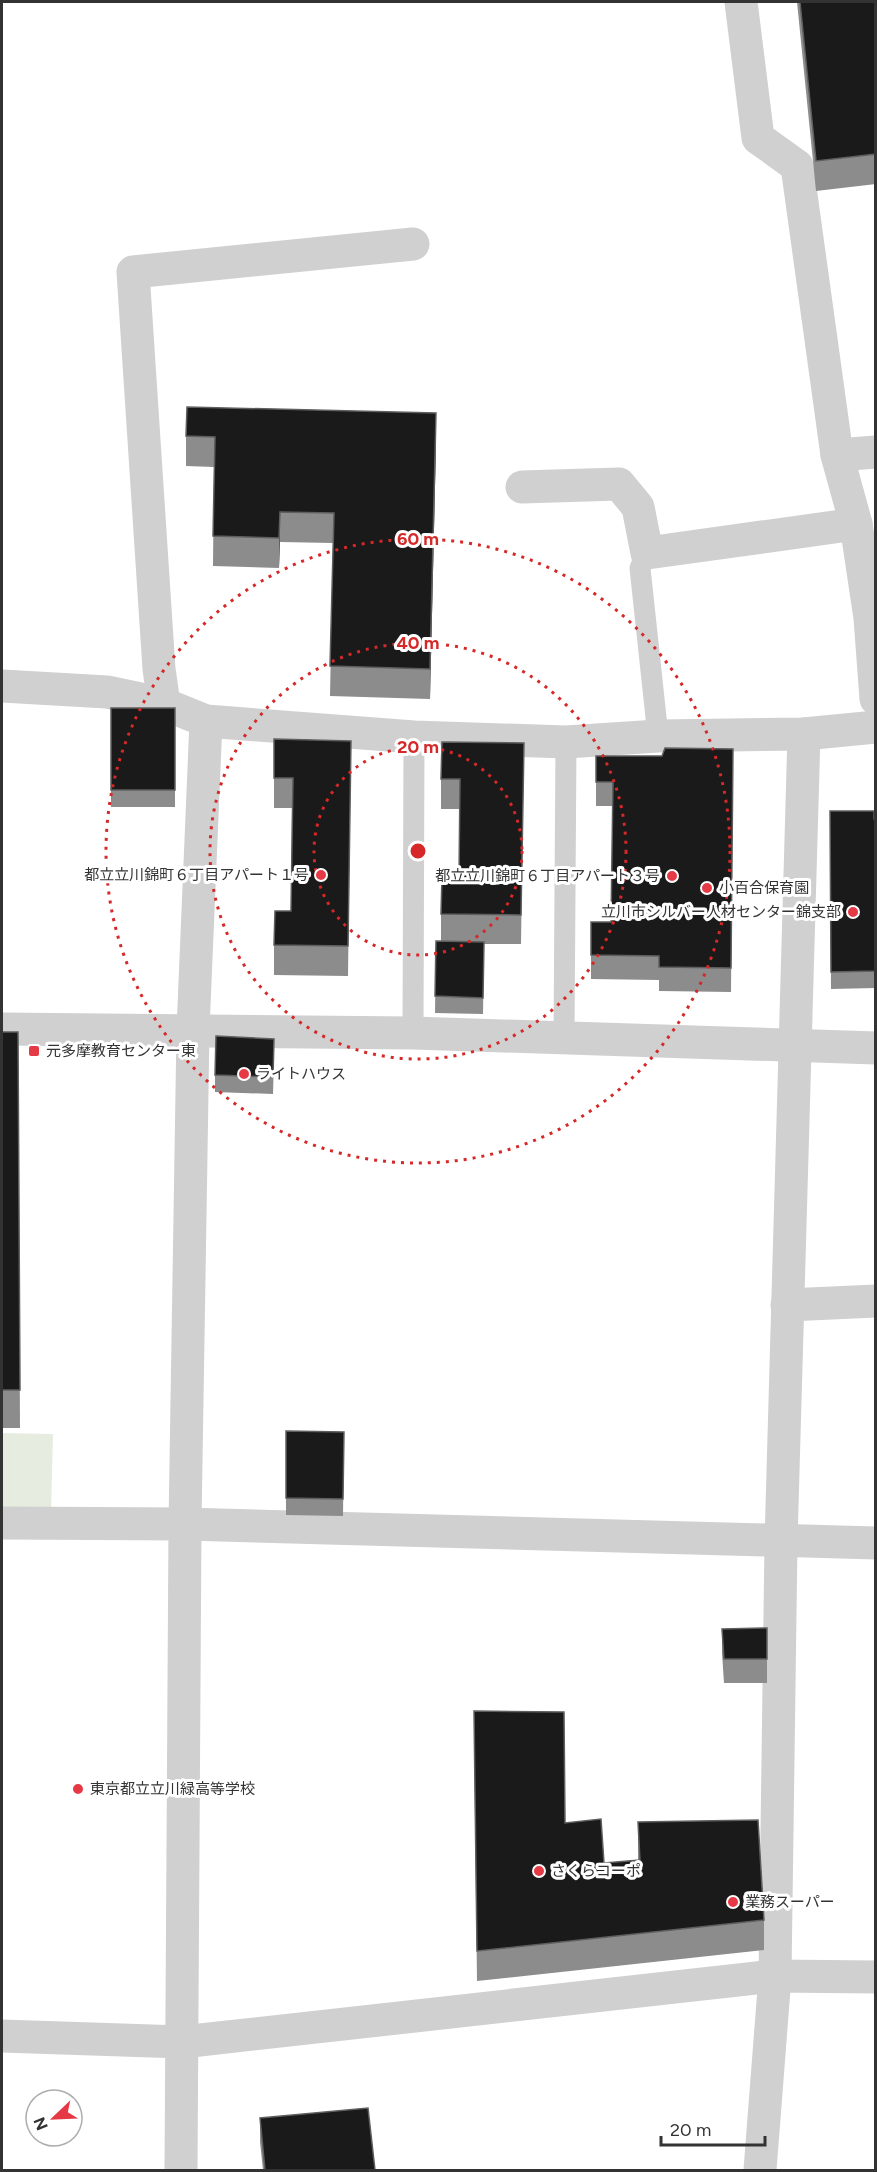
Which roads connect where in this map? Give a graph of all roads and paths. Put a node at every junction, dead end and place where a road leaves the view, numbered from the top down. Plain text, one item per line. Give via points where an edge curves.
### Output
1 (741, 2) edge
2 (413, 244) dead end
3 (876, 452) edge
4 (837, 455) junction
5 (522, 487) dead end
6 (856, 524) junction
7 (647, 554) junction
8 (2, 686) edge
9 (876, 699) edge
10 (164, 704) junction
11 (206, 721) junction
12 (876, 727) edge
13 (804, 734) junction
14 (658, 736) junction
15 (414, 737) junction
16 (566, 742) junction
17 (2, 1029) edge
18 (193, 1030) junction
19 (413, 1033) junction
20 (564, 1039) junction
21 (794, 1046) junction
22 (876, 1048) edge
23 (876, 1301) edge
24 (787, 1305) junction
25 (2, 1523) edge
26 (185, 1524) junction
27 (781, 1542) junction
28 (876, 1543) edge
29 (775, 1976) junction
30 (876, 1977) edge
31 (2, 2036) edge
32 (182, 2042) junction
33 (181, 2170) edge
34 (760, 2170) edge

1 - 4 street via 758,138 797,166
2 - 10 street via 133,272
3 - 4 street
4 - 6 street
5 - 7 street via 619,484 638,507
6 - 7 street
6 - 9 street via 870,618
7 - 14 lane via 640,568
8 - 10 street via 107,692
10 - 11 street
11 - 15 street
11 - 18 street
12 - 13 street
13 - 14 street
13 - 21 street
14 - 16 street
15 - 16 street
15 - 19 lane
16 - 20 lane
17 - 18 street
18 - 19 street
18 - 26 street
19 - 20 street
20 - 21 street
21 - 22 street
21 - 24 street
23 - 24 street
24 - 27 street
25 - 26 street
26 - 27 street
26 - 32 street
27 - 28 street
27 - 29 street
29 - 30 street
29 - 32 street
29 - 34 street
31 - 32 street
32 - 33 street

